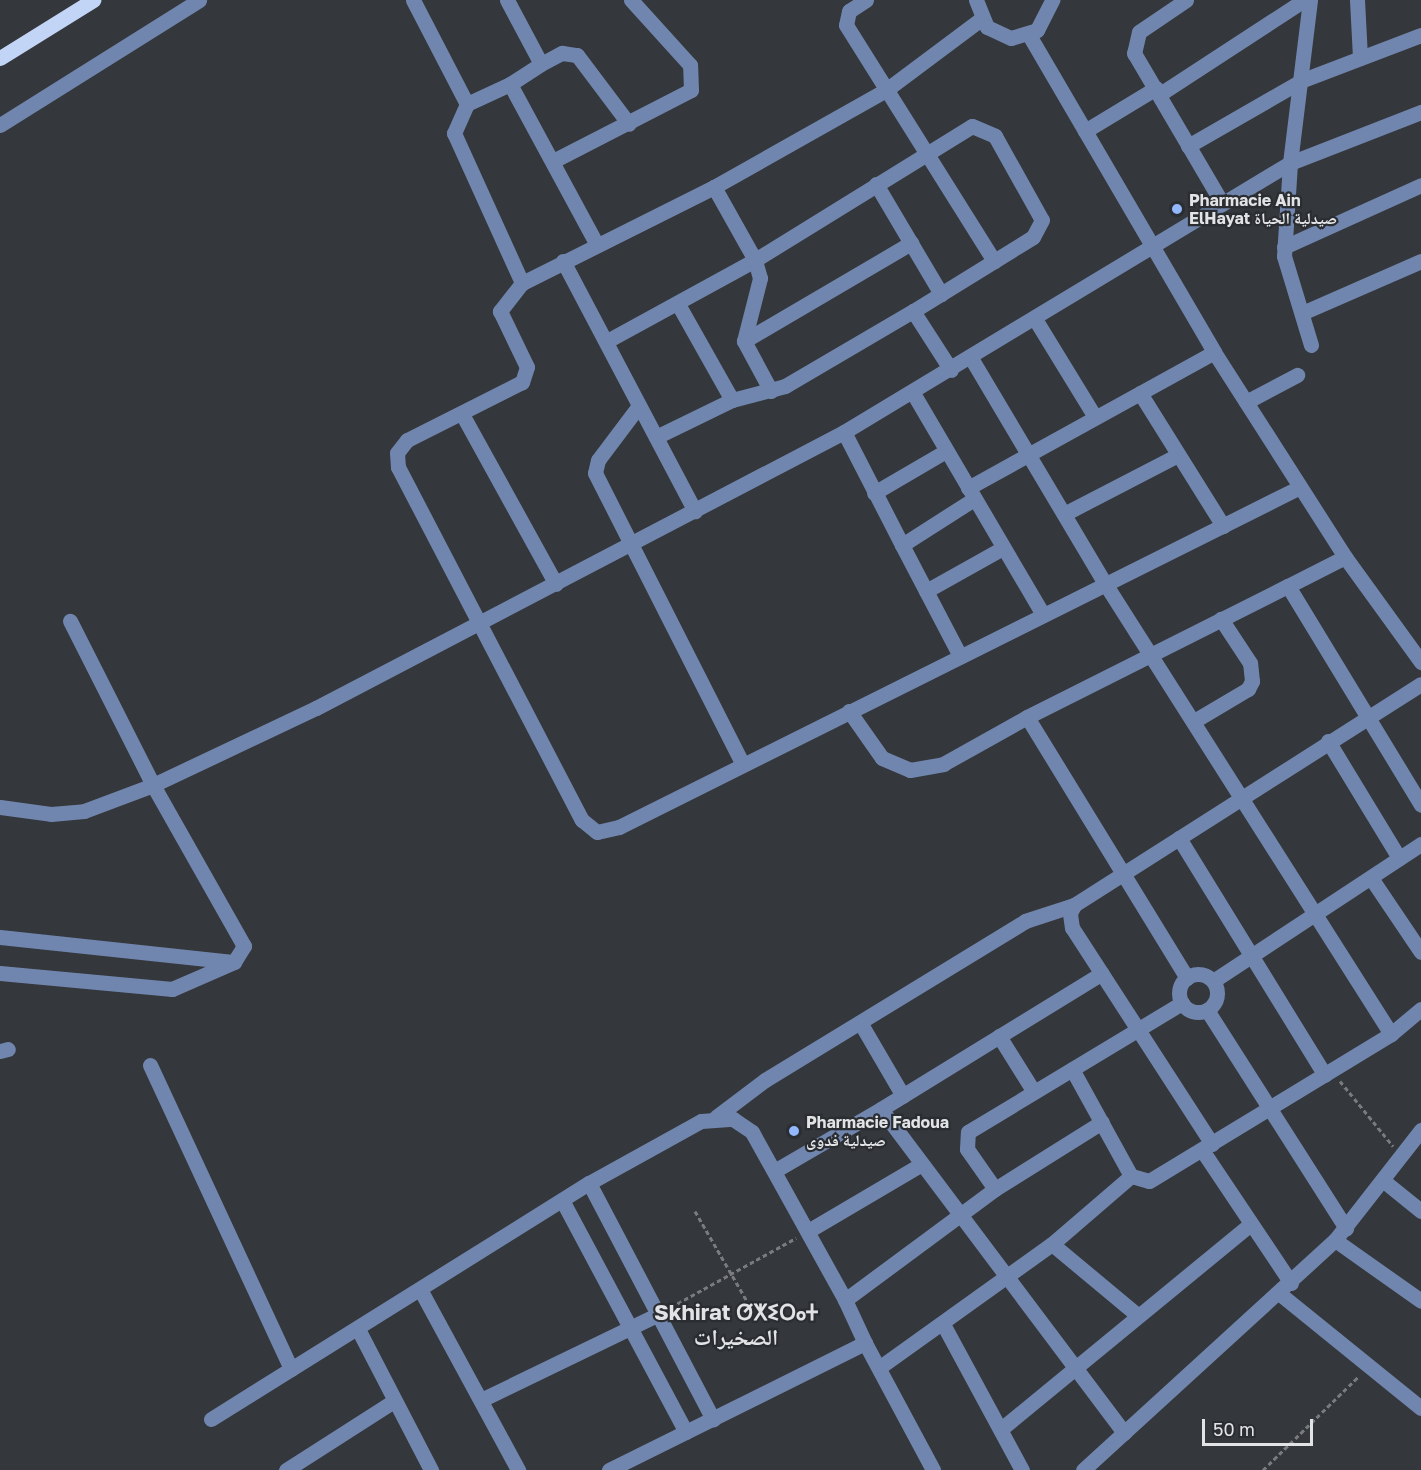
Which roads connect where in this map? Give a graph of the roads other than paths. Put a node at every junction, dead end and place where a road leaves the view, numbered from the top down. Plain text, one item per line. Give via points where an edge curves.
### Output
1 (93, 0) edge
2 (199, 0) edge
3 (413, 0) edge
4 (507, 0) edge
5 (631, 0) edge
6 (866, 0) edge
7 (976, 0) edge
8 (1052, 0) edge
9 (1304, 0) edge
10 (1310, 0) edge
11 (1357, 0) edge
12 (1178, 2) edge
13 (981, 19) junction
14 (1029, 35) junction
15 (1421, 35) edge
16 (0, 58) edge
17 (1360, 58) junction
18 (541, 64) junction
19 (1303, 80) junction
20 (510, 84) junction
21 (886, 90) junction
22 (1158, 91) junction
23 (467, 104) junction
24 (1421, 112) edge
25 (629, 124) junction
26 (0, 125) edge
27 (1085, 131) junction
28 (1188, 146) junction
29 (927, 152) junction
30 (553, 161) junction
31 (1290, 163) junction
32 (876, 184) junction
33 (1421, 185) edge
34 (714, 187) junction
35 (1222, 203) junction
36 (911, 243) junction
37 (597, 245) junction
38 (1152, 246) junction
39 (1284, 247) junction
40 (755, 260) junction
41 (563, 261) junction
42 (994, 261) junction
43 (1421, 261) edge
44 (522, 283) junction
45 (941, 294) junction
46 (679, 306) junction
47 (913, 311) junction
48 (1302, 313) junction
49 (1035, 319) junction
50 (607, 341) junction
51 (744, 341) junction
52 (1311, 345) dead end
53 (1214, 352) junction
54 (971, 358) junction
55 (951, 370) junction
56 (1297, 375) dead end
57 (771, 391) junction
58 (913, 393) junction
59 (1140, 393) junction
60 (732, 400) junction
61 (1246, 402) junction
62 (638, 407) junction
63 (462, 414) junction
64 (1095, 417) junction
65 (844, 432) junction
66 (656, 437) junction
67 (946, 451) junction
68 (1028, 453) junction
69 (1178, 455) junction
70 (1300, 487) junction
71 (874, 493) junction
72 (971, 493) junction
73 (694, 511) junction
74 (1064, 514) junction
75 (1222, 526) junction
76 (629, 543) junction
77 (902, 545) junction
78 (1003, 548) junction
79 (1346, 557) junction
80 (556, 584) junction
81 (1106, 585) junction
82 (1288, 586) junction
83 (926, 591) junction
84 (1043, 615) junction
85 (1221, 619) junction
86 (70, 621) dead end
87 (480, 624) junction
88 (1150, 653) junction
89 (960, 656) junction
90 (1421, 662) edge
91 (1421, 684) edge
92 (849, 711) junction
93 (1366, 716) junction
94 (1027, 717) junction
95 (1194, 721) junction
96 (1328, 741) junction
97 (742, 763) junction
98 (153, 785) junction
99 (1242, 797) junction
100 (1421, 805) edge
101 (0, 807) edge
102 (1179, 838) junction
103 (1421, 844) edge
104 (1399, 858) junction
105 (1122, 874) junction
106 (1371, 878) junction
107 (1074, 905) junction
108 (1314, 917) junction
109 (0, 937) edge
110 (1421, 952) edge
111 (1254, 954) junction
112 (234, 962) junction
113 (0, 973) edge
114 (1102, 973) junction
115 (1187, 978) junction
116 (1213, 981) junction
117 (1182, 1003) junction
118 (1421, 1009) edge
119 (1207, 1010) junction
120 (861, 1024) junction
121 (1138, 1028) junction
122 (1391, 1034) junction
123 (999, 1036) junction
124 (150, 1065) dead end
125 (1072, 1069) junction
126 (1329, 1072) junction
127 (1034, 1092) junction
128 (903, 1096) junction
129 (881, 1109) junction
130 (1271, 1109) junction
131 (716, 1117) junction
132 (1102, 1122) junction
133 (1421, 1130) edge
134 (1207, 1147) junction
135 (920, 1165) junction
136 (776, 1170) junction
137 (1131, 1176) junction
138 (1385, 1182) junction
139 (590, 1183) junction
140 (995, 1188) junction
141 (562, 1200) junction
142 (1421, 1211) edge
143 (958, 1219) junction
144 (1251, 1224) junction
145 (1346, 1228) junction
146 (808, 1231) junction
147 (1335, 1240) junction
148 (1052, 1244) junction
149 (1004, 1280) junction
150 (1291, 1283) junction
151 (421, 1291) junction
152 (1280, 1294) junction
153 (845, 1300) junction
154 (1421, 1301) edge
155 (658, 1314) junction
156 (1136, 1314) junction
157 (943, 1324) junction
158 (630, 1328) junction
159 (359, 1331) junction
160 (865, 1343) junction
161 (880, 1367) junction
162 (1074, 1367) junction
163 (291, 1369) junction
164 (481, 1400) junction
165 (394, 1401) junction
166 (1421, 1408) edge
167 (210, 1419) dead end
168 (713, 1419) junction
169 (1001, 1429) junction
170 (686, 1432) junction
171 (1124, 1433) junction
172 (286, 1470) edge
173 (431, 1470) edge
174 (518, 1470) edge
175 (609, 1470) edge
176 (933, 1470) edge
177 (1022, 1470) edge
178 (1083, 1470) edge

1 - 16 main road
2 - 26 street
3 - 23 street
4 - 18 street
5 - 25 street via 690,65 694,80 685,98
6 - 21 street via 849,11 846,25
7 - 13 street
8 - 14 street via 1044,24
9 - 22 street
10 - 19 street
11 - 17 street
12 - 22 street via 1133,41 1134,53
13 - 14 street via 1002,36
13 - 21 street
14 - 27 street
15 - 17 street
17 - 19 street
18 - 20 street
18 - 25 street via 562,53 577,55
19 - 28 street
19 - 31 street
20 - 23 street
20 - 30 street
21 - 29 street
21 - 34 street
22 - 27 street
22 - 28 street
23 - 44 street via 456,121 456,146
24 - 31 street
25 - 30 street
27 - 38 street
28 - 35 street
29 - 32 street
29 - 42 street
29 - 42 street via 972,126 995,136 1042,220 1033,237
30 - 37 street
31 - 35 street
31 - 39 street
32 - 36 street
32 - 40 street
33 - 39 street
34 - 37 street
34 - 40 street
35 - 38 street
36 - 45 street
36 - 51 street
37 - 41 street
38 - 49 street
38 - 53 street
39 - 48 street
40 - 46 street
40 - 51 street via 760,278
41 - 44 street
41 - 50 street
42 - 45 street
43 - 48 street
44 - 63 street via 500,311 526,376
45 - 47 street
46 - 50 street
46 - 60 street
47 - 55 street
47 - 57 street
48 - 52 street
49 - 54 street
49 - 64 street
50 - 62 street
51 - 57 street
53 - 59 street
53 - 61 street
54 - 55 street
54 - 68 street
55 - 58 street
56 - 61 street
57 - 60 street
58 - 65 street
58 - 67 street
59 - 64 street
59 - 69 street
60 - 66 street
61 - 70 street
62 - 66 street
62 - 76 street via 596,466
63 - 80 street
63 - 87 street via 407,440 396,460
64 - 68 street
65 - 71 street
65 - 73 street
66 - 73 street
67 - 71 street
67 - 72 street
68 - 72 street
68 - 74 street
69 - 74 street
69 - 75 street
70 - 75 street
70 - 79 street
71 - 77 street
72 - 77 street
72 - 78 street
73 - 76 street
74 - 81 street
75 - 81 street
76 - 80 street
76 - 97 street
77 - 83 street
78 - 83 street
78 - 84 street
79 - 82 street
79 - 90 street
80 - 87 street
81 - 84 street
81 - 88 street
82 - 85 street
82 - 93 street
83 - 89 street
84 - 89 street
85 - 88 street
85 - 95 street via 1250,663 1252,681 1248,690
86 - 98 street
87 - 97 street via 590,830 619,827
87 - 98 street
88 - 94 street
88 - 95 street
89 - 92 street
91 - 93 street
92 - 94 street via 882,758 910,770 943,764
92 - 97 street
93 - 96 street
93 - 100 street
94 - 105 street
95 - 99 street
96 - 99 street
96 - 104 street
98 - 101 street via 71,813
98 - 112 street via 241,937 241,955
99 - 102 street
99 - 108 street
102 - 105 street
102 - 111 street
103 - 104 street
104 - 106 street
105 - 107 street
105 - 115 street
106 - 108 street
106 - 110 street
107 - 114 street via 1072,928
107 - 120 street via 1025,921
108 - 111 street
108 - 122 street
109 - 112 street
111 - 116 street
111 - 126 street
112 - 113 street via 166,990
114 - 121 street
114 - 123 street
115 - 116 street via 1206,975
115 - 117 street via 1180,990
116 - 119 street via 1217,997
117 - 119 street via 1194,1011
117 - 121 street
118 - 122 street
119 - 130 street
120 - 128 street
120 - 131 street via 765,1080
121 - 125 street
121 - 134 street
122 - 126 street
123 - 127 street
123 - 128 street
124 - 163 street
125 - 127 street
125 - 132 street
126 - 130 street
127 - 140 street via 966,1136 967,1149
128 - 129 street
129 - 135 street
129 - 136 street
130 - 134 street
130 - 145 street
131 - 136 street via 745,1123
131 - 139 street
132 - 137 street
132 - 140 street
133 - 138 street
134 - 137 street via 1158,1179
134 - 144 street
135 - 143 street
135 - 146 street
136 - 146 street
137 - 148 street
138 - 142 street
138 - 145 street
139 - 141 street
139 - 155 street
140 - 143 street
141 - 151 street
141 - 158 street
143 - 149 street
143 - 153 street
144 - 150 street
144 - 156 street
145 - 147 street
146 - 153 street
147 - 150 street
147 - 154 street
148 - 149 street
148 - 156 street
149 - 157 street
149 - 162 street
150 - 152 street
151 - 159 street
151 - 164 street
152 - 166 street
152 - 171 street
153 - 160 street
155 - 158 street
155 - 168 street
156 - 162 street
157 - 161 street
157 - 169 street
158 - 164 street
158 - 170 street
159 - 163 street
159 - 165 street
160 - 161 street
160 - 168 street
161 - 176 street
162 - 169 street
162 - 171 street
163 - 167 street
164 - 174 street
165 - 172 street
165 - 173 street
168 - 170 street
169 - 177 street
170 - 175 street
171 - 178 street

